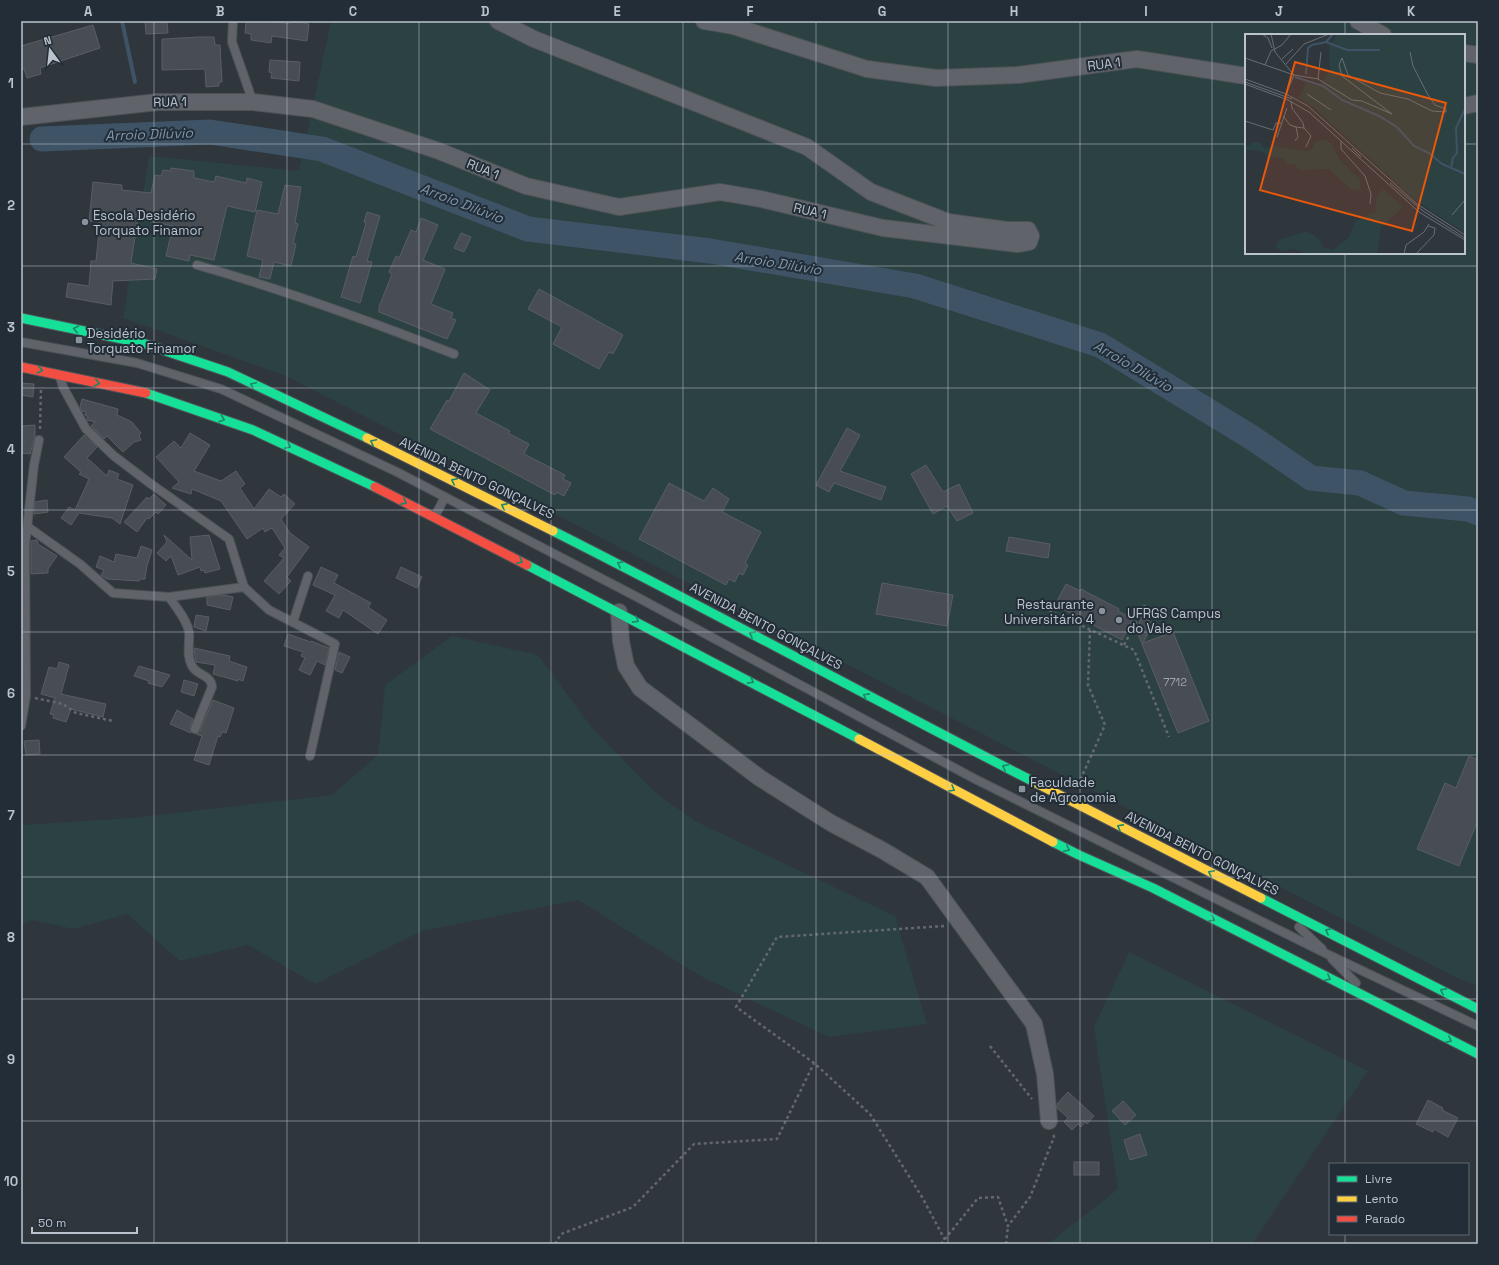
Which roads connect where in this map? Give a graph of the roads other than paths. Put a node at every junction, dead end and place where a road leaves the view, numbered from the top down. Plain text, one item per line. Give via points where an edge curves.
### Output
1 (233, 21) edge
2 (498, 21) edge
3 (704, 21) edge
4 (1358, 21) edge
5 (1381, 34) edge
6 (1465, 53) edge
7 (1478, 55) edge
8 (1245, 76) edge
9 (253, 102) junction
10 (1478, 103) edge
11 (1465, 106) edge
12 (21, 117) edge
13 (197, 265) dead end
14 (21, 318) edge
15 (21, 342) edge
16 (454, 354) dead end
17 (21, 367) edge
18 (59, 374) junction
19 (39, 440) road end
20 (445, 497) junction
21 (434, 517) junction
22 (28, 527) junction
23 (308, 576) dead end
24 (244, 587) junction
25 (169, 596) junction
26 (23, 600) edge
27 (619, 612) junction
28 (293, 622) junction
29 (21, 726) edge
30 (195, 729) dead end
31 (310, 756) dead end
32 (1278, 906) junction
33 (1327, 954) junction
34 (1377, 1003) junction
35 (1478, 1009) edge
36 (1478, 1026) edge
37 (1478, 1054) edge
38 (1049, 1121) road end

1 - 9 lane via 232,42
2 - 9 street, RUA 1 via 534,39 807,147 872,192 948,222 1007,230 1028,230 1031,236 1029,242 1017,244 883,228 761,199 720,192 619,207 526,186 439,151 313,109
3 - 8 street, RUA 1 via 733,26 867,69 936,78 1018,75 1137,59
4 - 5 street
6 - 7 street
9 - 12 street, RUA 1 via 158,102
10 - 11 street
13 - 16 lane via 370,321
32 -> 14 main road, AVENIDA BENTO GONÇALVES via 907,718 655,582 408,458 228,372 142,343
15 - 20 lane via 137,363 221,390
17 - 18 main road
18 -> 21 main road via 154,395 253,430 370,484
18 - 24 lane via 63,387 86,429 114,456 229,539
19 - 22 lane
20 - 21 lane
20 - 33 lane via 975,779
21 -> 27 main road
22 - 25 lane via 80,564 113,593
22 - 26 lane
23 - 28 lane
24 - 25 lane
24 - 28 lane via 269,610
25 - 30 lane via 189,631 191,665 212,683
26 - 29 lane via 26,696
27 -> 34 main road via 1072,852 1152,888
27 - 38 street via 626,666 640,688 760,778 831,823 927,877 1034,1024 1045,1074
28 - 31 lane via 335,644
32 - 33 lane
35 -> 32 main road, AVENIDA BENTO GONÇALVES
33 - 34 lane
33 - 36 lane
34 -> 37 main road

